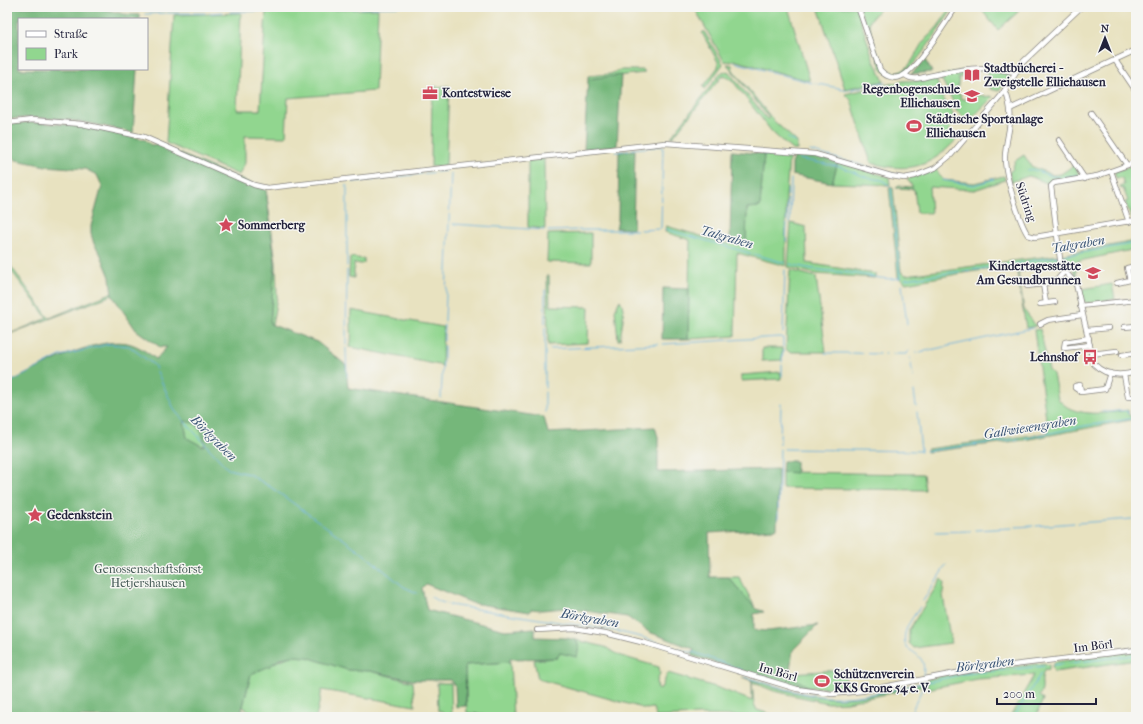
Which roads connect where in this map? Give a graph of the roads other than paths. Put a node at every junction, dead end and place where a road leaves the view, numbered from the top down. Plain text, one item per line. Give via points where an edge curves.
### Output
1 (858, 7) edge
2 (956, 7) edge
3 (1081, 7) edge
4 (1136, 50) edge
5 (1115, 60) junction
6 (1016, 72) junction
7 (905, 75) junction
8 (1006, 90) junction
9 (1136, 91) edge
10 (1012, 108) junction
11 (1091, 113) dead end
12 (7, 123) edge
13 (1059, 140) dead end
14 (1136, 162) edge
15 (1127, 165) junction
16 (1111, 171) junction
17 (1085, 179) junction
18 (1136, 220) edge
19 (1129, 222) junction
20 (1057, 234) junction
21 (1136, 266) edge
22 (1064, 272) junction
23 (1130, 280) junction
24 (1136, 280) edge
25 (1043, 284) junction
26 (1117, 284) dead end
27 (1028, 286) dead end
28 (1136, 300) edge
29 (1055, 302) dead end
30 (1046, 303) junction
31 (1040, 304) dead end
32 (1080, 306) junction
33 (1082, 315) junction
34 (1040, 324) dead end
35 (1136, 326) edge
36 (1124, 327) dead end
37 (1109, 328) dead end
38 (1087, 330) junction
39 (1089, 338) junction
40 (1090, 345) junction
41 (1117, 351) dead end
42 (1136, 353) edge
43 (1091, 354) junction
44 (1122, 355) dead end
45 (1136, 372) edge
46 (1110, 373) junction
47 (1124, 375) junction
48 (1081, 392) dead end
49 (1136, 397) edge
50 (537, 630) dead end
51 (1136, 650) edge

1 - 7 street via 880,70 892,77
2 - 7 street
3 - 6 street
4 - 5 street
5 - 9 street
5 - 10 street
6 - 7 street via 978,67 915,78
6 - 8 street
8 - 10 street, Südring
8 - 12 street via 951,155 924,174 904,178 815,154 665,143 267,188 254,185 144,137 82,124 32,120
10 - 20 street, Südring via 1005,164 1026,231 1028,235 1035,237
11 - 15 street
13 - 17 street
14 - 15 street
15 - 16 street
16 - 17 street
16 - 19 street
17 - 20 street via 1052,184
18 - 19 street, Südring
19 - 20 street, Südring
20 - 22 street
21 - 23 street via 1127,268
22 - 25 street via 1057,280
22 - 32 street via 1074,280
23 - 24 street
23 - 26 street
25 - 27 street
25 - 30 street
28 - 32 street
29 - 30 street
30 - 31 street
32 - 33 street
33 - 34 street via 1048,320
33 - 38 street
35 - 36 street
37 - 38 street
38 - 39 street
39 - 40 street
39 - 40 street via 1064,343 1064,348
40 - 43 street
41 - 43 street
42 - 44 street
43 - 46 street via 1096,367
45 - 47 street
46 - 47 street
46 - 48 street via 1105,388
47 - 49 street via 1128,397
50 - 51 street, Im Börl via 574,628 612,634 797,688 832,694 862,691 972,670

